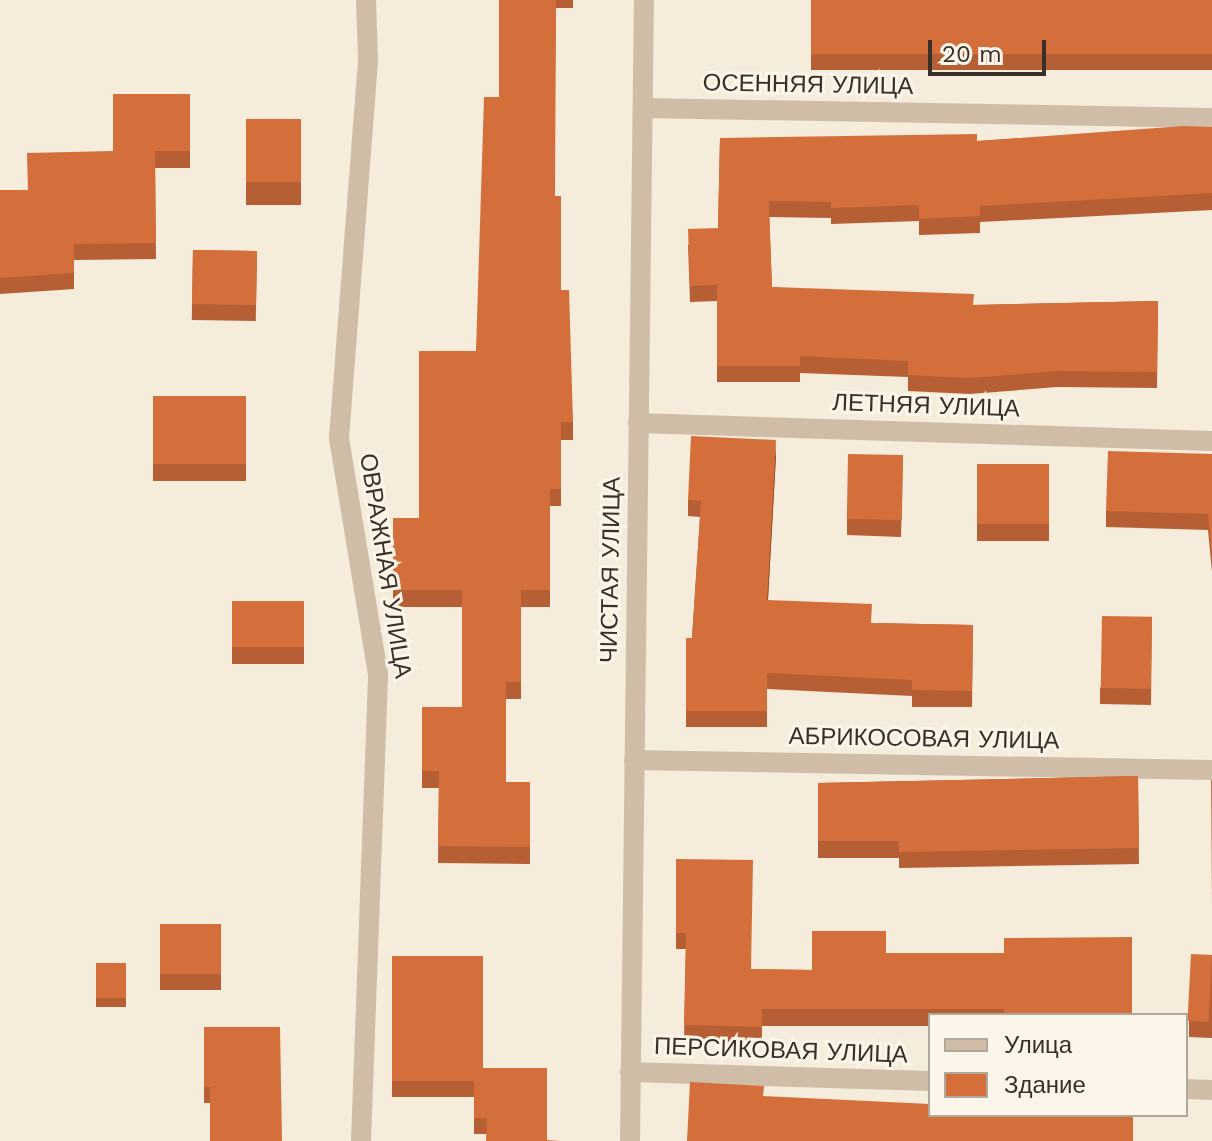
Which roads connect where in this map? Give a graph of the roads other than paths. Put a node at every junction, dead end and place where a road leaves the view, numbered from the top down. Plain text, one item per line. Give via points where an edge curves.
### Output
1 (366, 0) edge
2 (644, 0) edge
3 (643, 108) junction
4 (1212, 118) edge
5 (638, 423) junction
6 (1212, 441) edge
7 (634, 760) junction
8 (1212, 770) edge
9 (630, 1072) junction
10 (928, 1081) edge
11 (1188, 1089) edge
12 (1212, 1090) edge
13 (361, 1141) edge
14 (630, 1141) edge

1 - 13 street, ОВРАЖНАЯ УЛИЦА via 368,60 339,438 378,674
2 - 3 street, ЧИСТАЯ УЛИЦА
3 - 4 street, ОСЕННЯЯ УЛИЦА
3 - 5 street, ЧИСТАЯ УЛИЦА
5 - 6 street, ЛЕТНЯЯ УЛИЦА
5 - 7 street, ЧИСТАЯ УЛИЦА
7 - 8 street, АБРИКОСОВАЯ УЛИЦА
7 - 9 street, ЧИСТАЯ УЛИЦА
9 - 10 street, ПЕРСИКОВАЯ УЛИЦА
9 - 14 street, ЧИСТАЯ УЛИЦА
11 - 12 street

